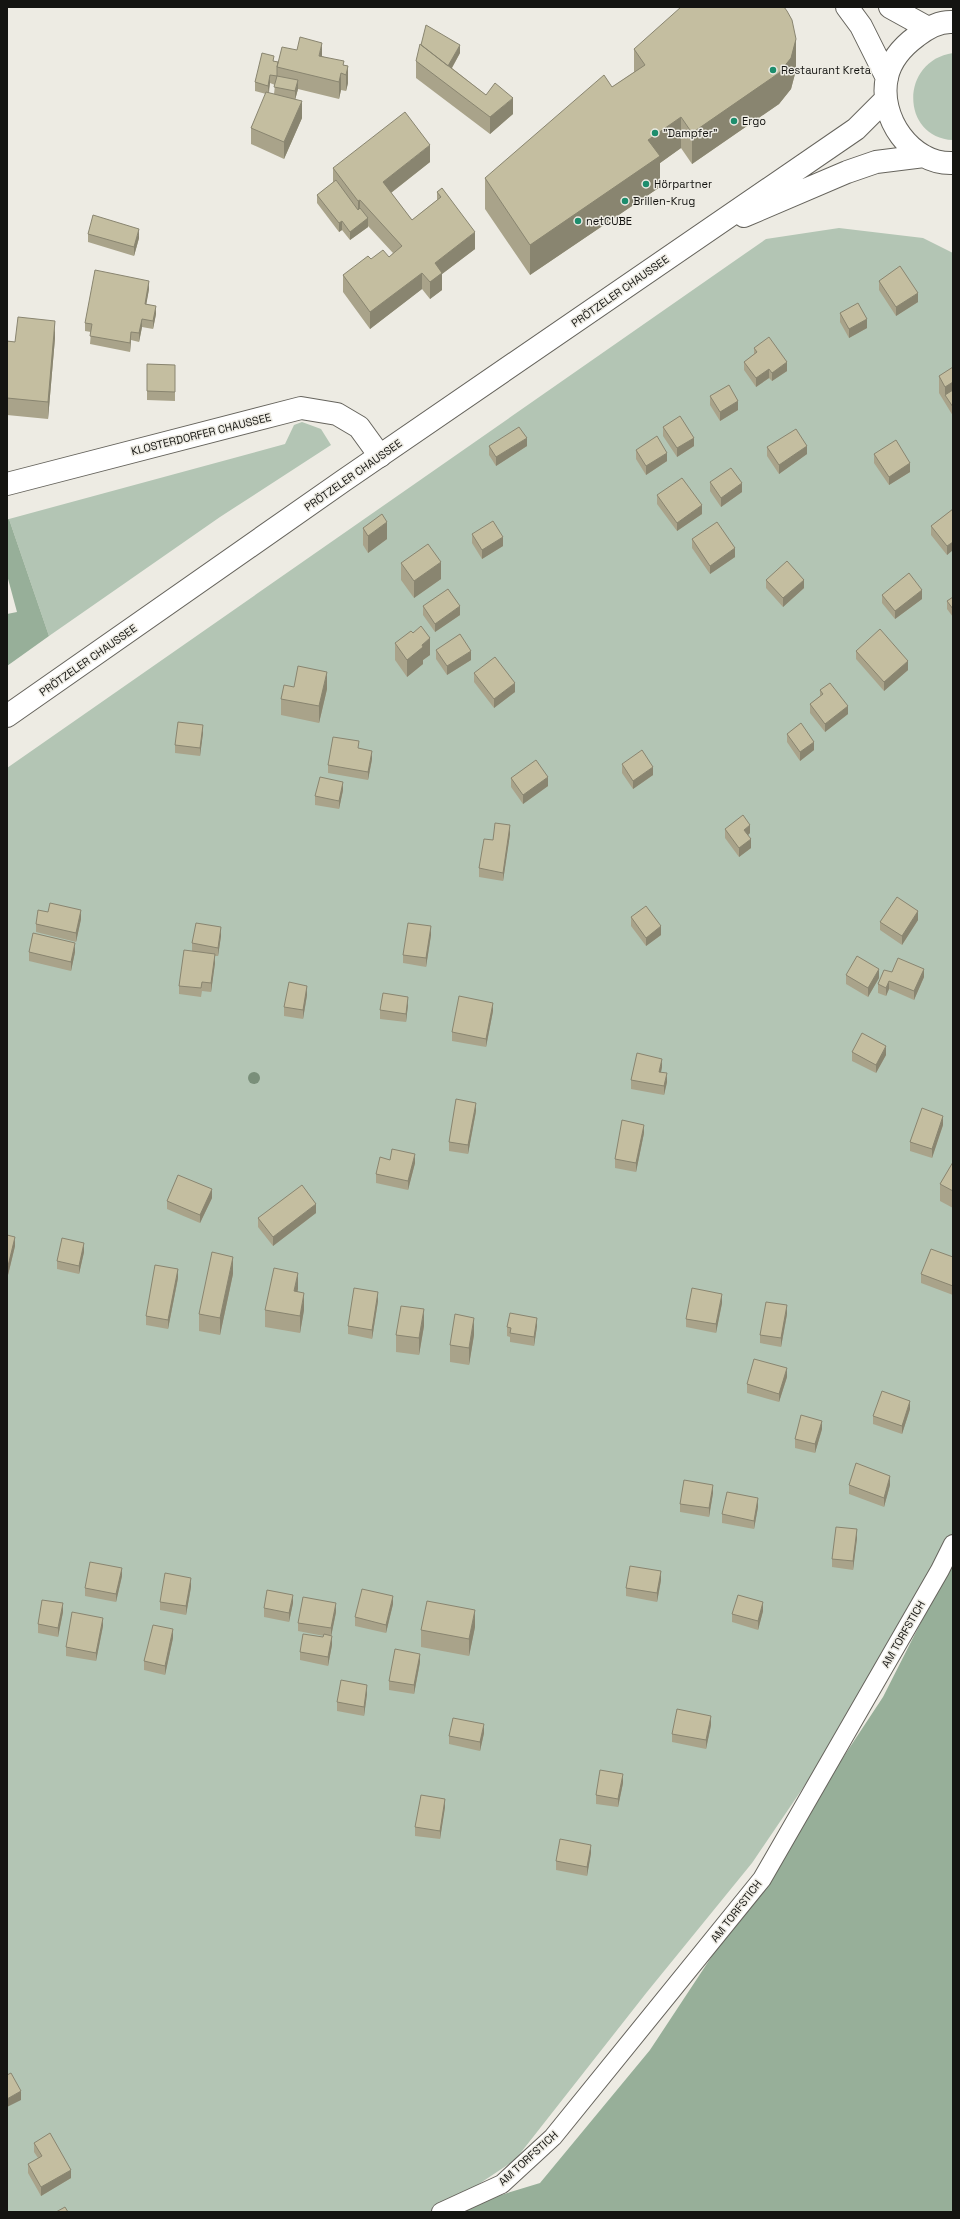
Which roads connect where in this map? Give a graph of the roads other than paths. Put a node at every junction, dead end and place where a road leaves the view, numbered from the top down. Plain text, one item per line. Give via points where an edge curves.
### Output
1 (847, 7) edge
2 (890, 7) edge
3 (953, 22) edge
4 (928, 28) junction
5 (887, 78) junction
6 (885, 100) junction
7 (924, 156) junction
8 (951, 164) edge
9 (701, 235) junction
10 (380, 456) junction
11 (7, 484) edge
12 (7, 716) edge
13 (953, 1544) edge
14 (441, 2212) edge

1 - 5 main road via 861,26
2 - 4 main road
3 - 4 main road
4 - 5 main road via 906,44 895,57
5 - 6 main road
6 - 7 main road via 895,128 904,142
6 - 9 main road, PRÖTZELER CHAUSSEE via 856,129
7 - 8 main road
7 - 9 main road, PRÖTZELER CHAUSSEE via 876,162
9 - 10 main road, PRÖTZELER CHAUSSEE
10 - 11 main road, KLOSTERDORFER CHAUSSEE via 358,427 337,414 301,408
10 - 12 main road, PRÖTZELER CHAUSSEE
13 - 14 lane, AM TORFSTICH via 762,1879 553,2137 502,2184

